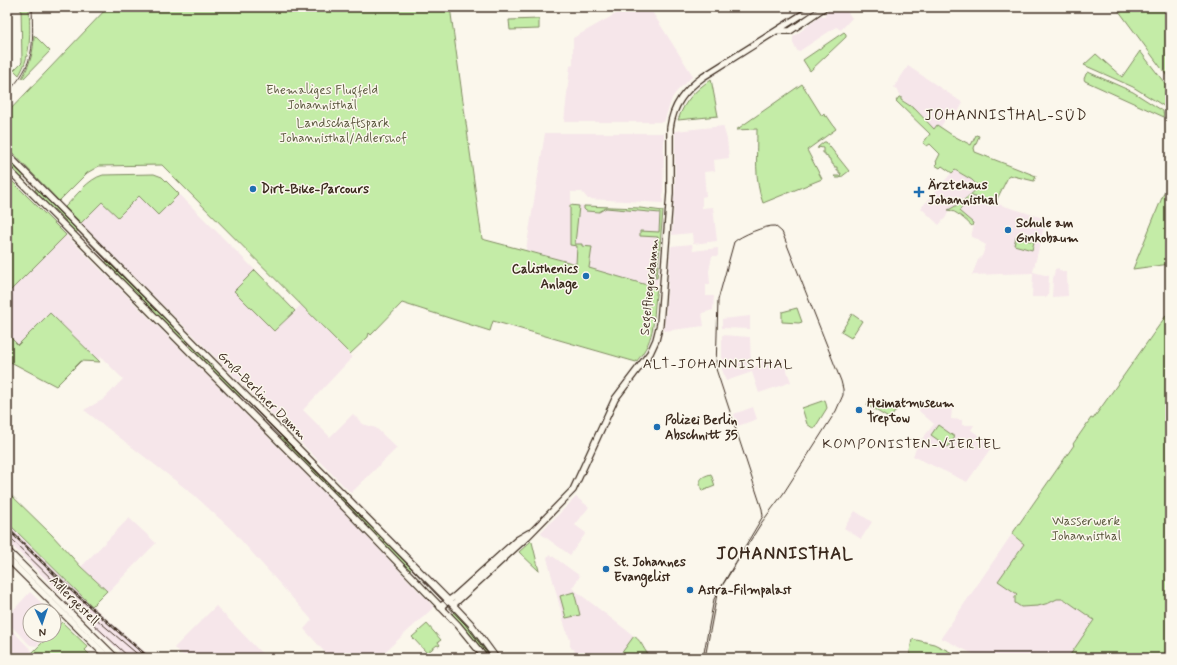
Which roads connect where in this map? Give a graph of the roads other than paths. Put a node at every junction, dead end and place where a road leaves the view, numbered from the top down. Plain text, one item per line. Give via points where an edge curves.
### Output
1 (814, 7) edge
2 (825, 7) edge
3 (778, 31) junction
4 (7, 154) edge
5 (7, 168) edge
6 (7, 550) edge
7 (7, 558) edge
8 (16, 562) junction
9 (451, 603) junction
10 (440, 607) junction
11 (108, 658) edge
12 (116, 658) edge
13 (485, 658) edge
14 (496, 658) edge

1 - 3 main road, Segelfliegerdamm
2 - 3 main road via 790,31
3 - 9 main road, Segelfliegerdamm via 696,82 678,102 671,122 671,182 660,324 650,353 615,399 573,490 531,532 517,540
4 - 9 main road, Groß-Berliner Damm
5 - 10 main road, Groß-Berliner Damm via 313,475
6 - 8 main road, Adlergestell
7 - 8 main road, Adlergestell
8 - 11 main road, Adlergestell
8 - 12 main road, Adlergestell
9 - 10 main road
9 - 14 main road, Groß-Berliner Damm via 471,624
10 - 13 main road, Groß-Berliner Damm via 467,634

